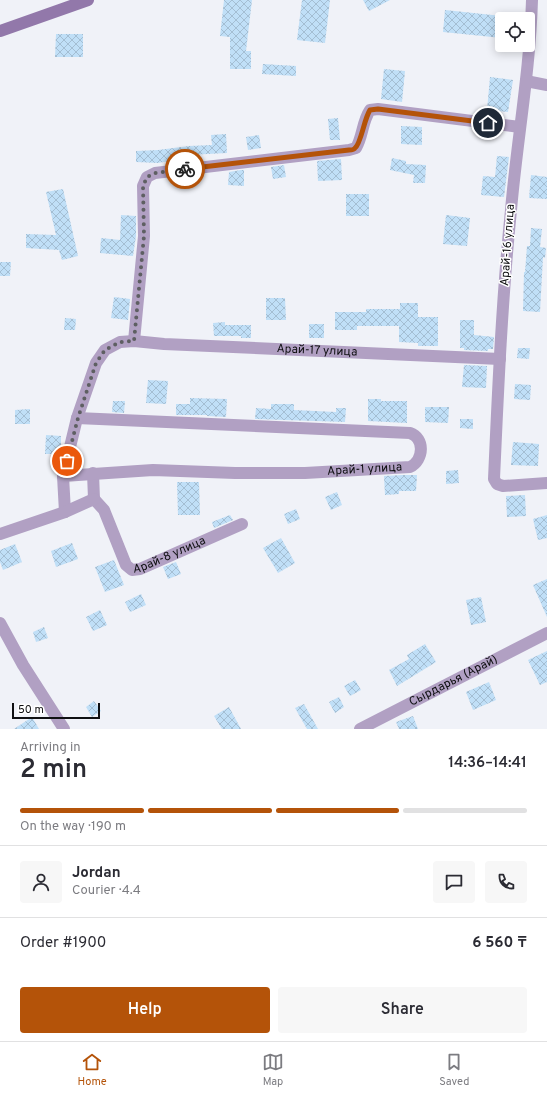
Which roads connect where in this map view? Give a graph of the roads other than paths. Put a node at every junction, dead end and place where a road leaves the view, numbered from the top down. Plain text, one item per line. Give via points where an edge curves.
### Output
1 (88, 0) edge
2 (532, 0) edge
3 (0, 31) edge
4 (526, 81) junction
5 (547, 85) edge
6 (520, 127) junction
7 (134, 341) junction
8 (500, 359) junction
9 (78, 418) junction
10 (93, 473) junction
11 (63, 476) junction
12 (547, 483) edge
13 (94, 499) junction
14 (65, 512) junction
15 (242, 524) dead end
16 (0, 534) edge
17 (0, 624) edge
18 (547, 633) edge
19 (64, 729) edge
20 (360, 729) edge

1 - 3 street
2 - 4 street, Арай-16 улица
4 - 5 street
4 - 6 street, Арай-16 улица
6 - 7 street via 374,109 366,116 356,148 155,173 147,177 143,186 144,236
6 - 8 street, Арай-16 улица via 510,210
7 - 8 street, Арай-17 улица
7 - 9 street via 120,342 105,350 96,363
8 - 12 street, Арай-16 улица via 494,479 497,484 503,486
9 - 10 street, Арай-1 улица via 410,433 418,439 421,453 416,464 410,467 305,473 153,470
9 - 11 street
10 - 11 street, Арай-1 улица
10 - 13 street
11 - 14 street
13 - 14 street
13 - 15 street, Арай-8 улица via 104,510 126,565 132,570 140,569
14 - 16 street
17 - 19 street
18 - 20 street, Сырдарья (Арай)

